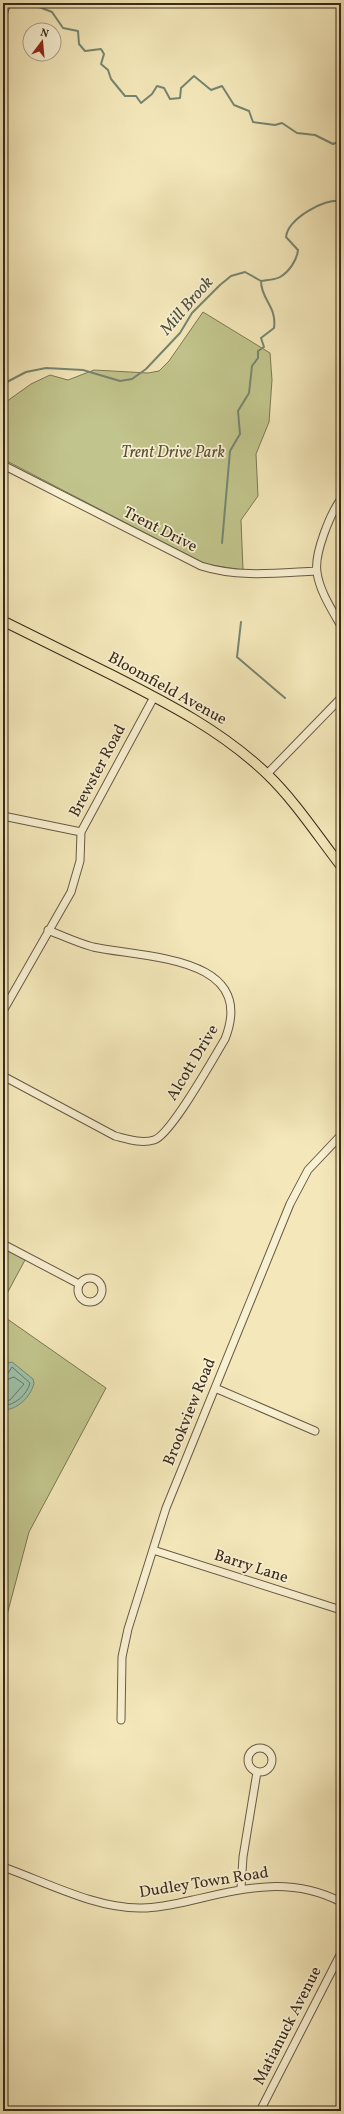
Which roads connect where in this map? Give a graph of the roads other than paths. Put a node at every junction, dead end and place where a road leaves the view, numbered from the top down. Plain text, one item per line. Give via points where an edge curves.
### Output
1 (7, 3) edge
2 (3, 14) edge
3 (3, 465) edge
4 (341, 499) edge
5 (316, 572) junction
6 (3, 621) edge
7 (341, 626) edge
8 (154, 697) junction
9 (341, 698) edge
10 (267, 774) junction
11 (3, 816) edge
12 (81, 832) junction
13 (341, 866) edge
14 (48, 930) junction
15 (3, 1011) edge
16 (3, 1076) edge
17 (341, 1135) edge
18 (3, 1244) edge
19 (79, 1284) dead end
20 (214, 1388) junction
21 (315, 1431) dead end
22 (153, 1550) junction
23 (341, 1610) edge
24 (121, 1720) dead end
25 (257, 1772) dead end
26 (3, 1867) edge
27 (241, 1888) junction
28 (341, 1902) edge
29 (341, 1953) edge
30 (260, 2111) edge

1 - 2 street
3 - 5 street, Trent Drive via 201,566 241,574
4 - 5 street via 323,536
5 - 7 street
6 - 8 main road, Bloomfield Avenue
8 - 10 main road, Bloomfield Avenue via 223,738
8 - 12 street, Brewster Road
9 - 10 street
10 - 13 main road, Bloomfield Avenue
11 - 12 street
12 - 14 street, Brewster Road via 80,861 71,892
14 - 15 street, Brewster Road
14 - 16 street, Alcott Drive via 82,944 150,954 187,963 210,976 225,990 231,1008 231,1024 226,1039 170,1128 155,1140 135,1141 115,1136
17 - 20 street, Brookview Road via 308,1170 290,1204
18 - 19 street
20 - 21 street
20 - 22 street, Brookview Road via 166,1508
22 - 23 street, Barry Lane
22 - 24 street, Brookview Road via 128,1629 122,1657
25 - 27 street via 243,1858
26 - 27 street, Dudley Town Road via 87,1898 126,1908 157,1907
27 - 28 street, Dudley Town Road via 295,1887
29 - 30 street, Matianuck Avenue

